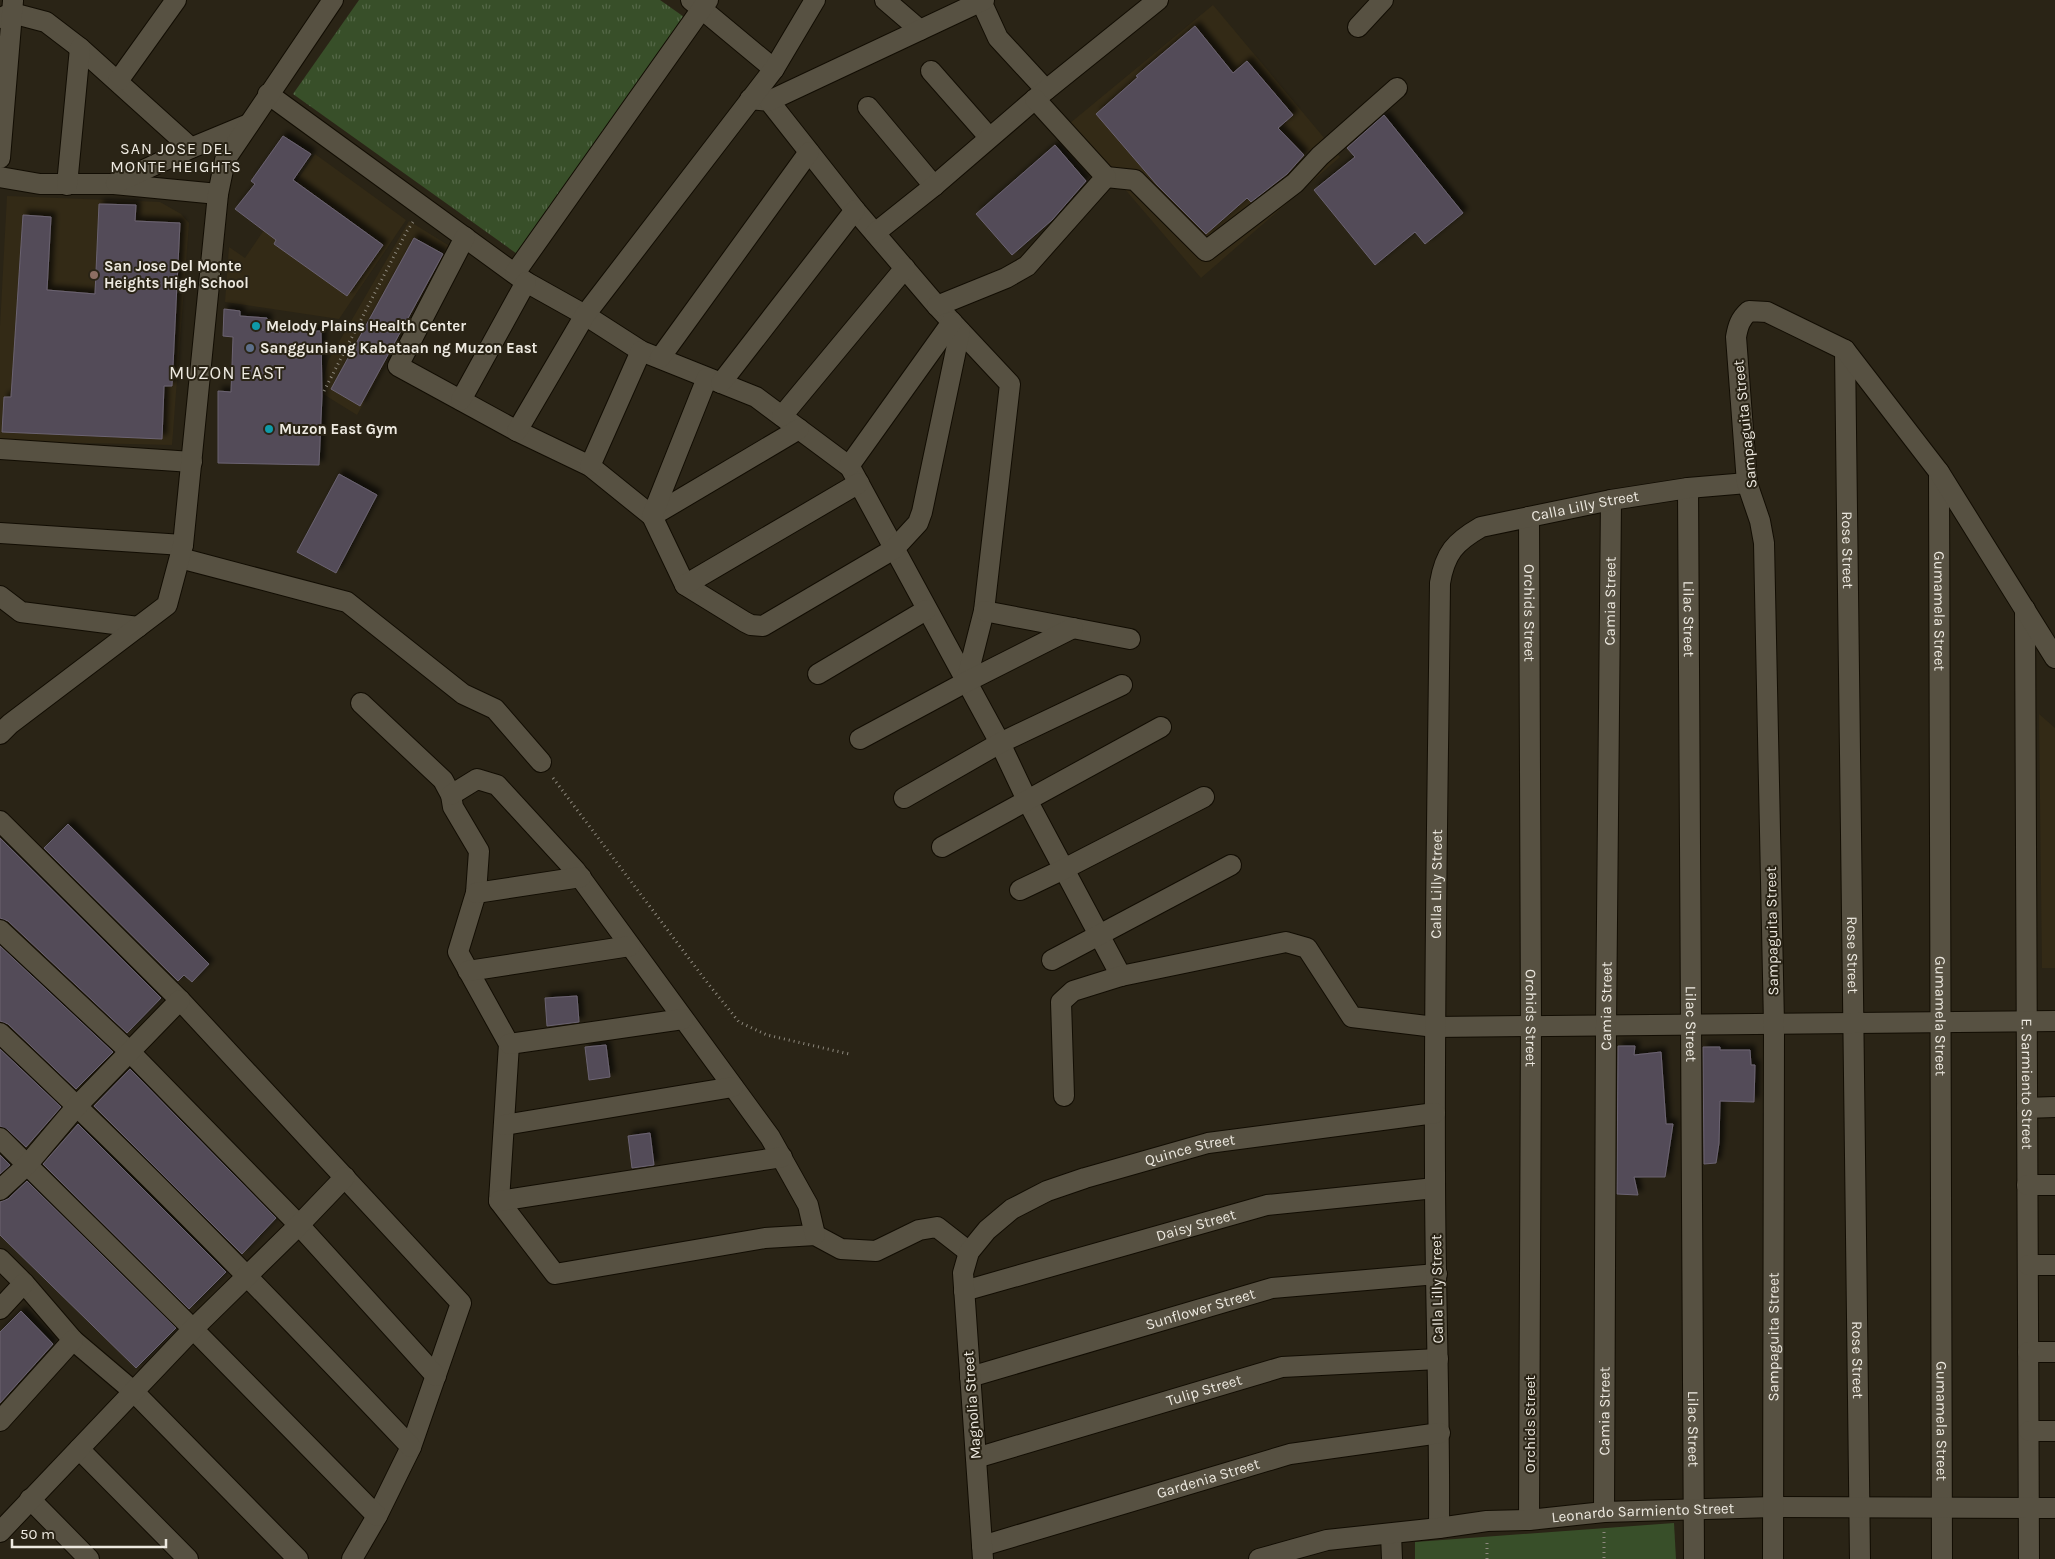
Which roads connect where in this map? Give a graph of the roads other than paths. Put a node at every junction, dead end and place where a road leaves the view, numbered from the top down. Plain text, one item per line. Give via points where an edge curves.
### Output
1 (333, 0) edge
2 (815, 0) edge
3 (885, 0) edge
4 (1158, 0) edge
5 (1383, 0) edge
6 (983, 1) edge
7 (169, 3) edge
8 (701, 3) edge
9 (8, 10) edge
10 (1358, 27) dead end
11 (920, 30) junction
12 (80, 48) junction
13 (774, 68) junction
14 (932, 71) dead end
15 (118, 81) junction
16 (1397, 88) dead end
17 (268, 94) junction
18 (1040, 94) junction
19 (760, 100) junction
20 (868, 107) dead end
21 (249, 124) junction
22 (989, 138) junction
23 (192, 148) junction
24 (809, 152) junction
25 (0, 158) edge
26 (0, 177) edge
27 (1106, 177) junction
28 (114, 184) junction
29 (67, 185) junction
30 (934, 186) junction
31 (218, 194) junction
32 (855, 210) junction
33 (875, 232) junction
34 (465, 237) junction
35 (905, 268) junction
36 (520, 277) junction
37 (937, 306) junction
38 (585, 315) junction
39 (956, 327) junction
40 (1845, 350) junction
41 (641, 351) junction
42 (660, 358) junction
43 (714, 380) junction
44 (461, 400) junction
45 (782, 416) junction
46 (799, 429) junction
47 (517, 430) junction
48 (0, 448) edge
49 (192, 462) junction
50 (590, 466) junction
51 (849, 466) junction
52 (1939, 472) junction
53 (859, 483) junction
54 (1747, 483) junction
55 (1688, 488) junction
56 (1611, 500) junction
57 (652, 516) junction
58 (1529, 518) junction
59 (0, 533) edge
60 (894, 549) junction
61 (182, 551) junction
62 (685, 585) junction
63 (0, 596) edge
64 (2025, 609) junction
65 (926, 610) junction
66 (984, 611) junction
67 (138, 627) junction
68 (1073, 628) junction
69 (1130, 639) dead end
70 (2055, 658) edge
71 (818, 674) dead end
72 (966, 682) junction
73 (1122, 685) dead end
74 (361, 703) dead end
75 (1161, 727) dead end
76 (0, 734) edge
77 (860, 739) dead end
78 (1000, 743) junction
79 (540, 762) road end
80 (451, 795) junction
81 (1204, 797) dead end
82 (904, 798) dead end
83 (1027, 800) junction
84 (0, 821) edge
85 (942, 847) dead end
86 (1231, 865) dead end
87 (1064, 869) junction
88 (581, 877) junction
89 (1020, 890) dead end
90 (476, 893) junction
91 (0, 930) edge
92 (1099, 935) junction
93 (630, 946) junction
94 (1052, 960) dead end
95 (468, 971) junction
96 (1121, 976) junction
97 (180, 1000) junction
98 (683, 1019) junction
99 (2055, 1021) edge
100 (2026, 1022) junction
101 (1853, 1023) junction
102 (1940, 1023) junction
103 (1774, 1024) junction
104 (1691, 1025) junction
105 (1531, 1026) junction
106 (1606, 1026) junction
107 (1435, 1027) junction
108 (0, 1034) edge
109 (509, 1044) junction
110 (129, 1051) junction
111 (733, 1087) junction
112 (1064, 1096) dead end
113 (77, 1106) junction
114 (2027, 1108) junction
115 (2055, 1108) edge
116 (1434, 1113) junction
117 (504, 1125) junction
118 (0, 1138) edge
119 (782, 1158) junction
120 (27, 1164) junction
121 (345, 1177) junction
122 (2027, 1185) junction
123 (2055, 1185) edge
124 (1435, 1188) junction
125 (0, 1190) edge
126 (499, 1201) junction
127 (300, 1226) junction
128 (815, 1235) junction
129 (969, 1252) junction
130 (0, 1259) edge
131 (2028, 1265) junction
132 (2055, 1265) edge
133 (1437, 1274) junction
134 (248, 1275) junction
135 (24, 1283) junction
136 (964, 1291) junction
137 (0, 1309) edge
138 (193, 1329) junction
139 (73, 1340) junction
140 (2028, 1352) junction
141 (2055, 1352) edge
142 (1438, 1359) junction
143 (436, 1376) junction
144 (970, 1376) junction
145 (133, 1391) junction
146 (0, 1421) edge
147 (2029, 1431) junction
148 (2055, 1431) edge
149 (1440, 1433) junction
150 (411, 1447) junction
151 (79, 1448) junction
152 (976, 1458) junction
153 (30, 1499) junction
154 (1773, 1507) junction
155 (1942, 1507) junction
156 (1694, 1508) junction
157 (1859, 1508) junction
158 (2029, 1508) junction
159 (2055, 1508) edge
160 (1604, 1512) junction
161 (377, 1516) junction
162 (1529, 1520) junction
163 (1439, 1528) junction
164 (0, 1532) edge
165 (1391, 1534) junction
166 (1328, 1549) edge
167 (982, 1552) edge
168 (89, 1559) edge
169 (188, 1559) edge
170 (298, 1559) edge
171 (352, 1559) edge
172 (1259, 1559) edge
173 (1392, 1559) edge
174 (1694, 1559) edge
175 (1773, 1559) edge
176 (1860, 1559) edge
177 (1942, 1559) edge
178 (2029, 1559) edge

1 - 17 street
2 - 13 street
3 - 11 street
4 - 18 street
5 - 10 street
6 - 11 street
6 - 18 street via 998,38
7 - 15 street
8 - 13 street
8 - 36 street
9 - 12 street via 46,22
9 - 25 street
11 - 19 street
12 - 15 street
12 - 29 street
13 - 19 street
14 - 22 street
15 - 23 street
16 - 27 street via 1320,156 1295,183 1206,250 1136,180
17 - 21 street
17 - 34 street
18 - 22 street
18 - 27 street
19 - 24 street
19 - 38 street
20 - 30 street
21 - 23 street
21 - 31 street via 225,160
22 - 30 street
23 - 28 street
24 - 32 street
24 - 42 street
26 - 29 street
27 - 37 street via 1027,266
28 - 29 street
28 - 31 street
30 - 33 street
31 - 49 street
32 - 33 street
32 - 43 street
33 - 35 street
34 - 36 street
34 - 44 street via 398,366
35 - 37 street
35 - 45 street
36 - 38 street
36 - 44 street
37 - 39 street
38 - 41 street
38 - 47 street
39 - 51 street
39 - 60 street via 922,512 918,523
39 - 66 street via 1010,384
40 - 52 street
40 - 54 street, Sampaguita Street via 1767,312 1749,311 1742,318 1736,337
40 - 101 street, Rose Street
41 - 42 street
41 - 50 street
42 - 43 street
43 - 45 street via 756,397
43 - 57 street
44 - 47 street
45 - 46 street
46 - 51 street
46 - 57 street
47 - 50 street
48 - 49 street
49 - 61 street
50 - 57 street
51 - 53 street
52 - 64 street
52 - 102 street, Gumamela Street
53 - 60 street
53 - 62 street
54 - 55 street, Calla Lilly Street
54 - 103 street, Sampaguita Street via 1764,543
55 - 56 street, Calla Lilly Street
55 - 104 street, Lilac Street
56 - 58 street, Calla Lilly Street
56 - 106 street, Camia Street
57 - 62 street
58 - 105 street, Orchids Street
58 - 107 street, Calla Lilly Street via 1481,528 1464,536 1443,564 1440,583
59 - 61 street
60 - 62 street via 763,626 745,622
60 - 65 street
61 - 67 street via 167,605
61 - 79 street via 347,602 463,694 495,709
63 - 67 street via 21,612
64 - 70 street
64 - 100 street, E. Sarmiento Street
65 - 71 street
65 - 72 street
66 - 68 street
66 - 72 street
67 - 76 street
68 - 69 street
68 - 72 street
72 - 77 street
72 - 78 street
73 - 78 street
74 - 80 street via 443,780
75 - 83 street
78 - 82 street
78 - 83 street
80 - 88 street via 476,779 497,785
80 - 90 street via 453,807 479,851
81 - 87 street
83 - 85 street
83 - 87 street
84 - 97 street
86 - 92 street
87 - 89 street
87 - 92 street
88 - 90 street
88 - 93 street
90 - 95 street via 458,952
91 - 110 street
92 - 94 street
92 - 96 street
93 - 95 street
93 - 98 street
95 - 109 street
96 - 107 street via 1286,942 1307,948 1352,1017
96 - 112 street via 1073,991 1061,1002
97 - 110 street
97 - 121 street
98 - 109 street
98 - 111 street
99 - 100 street
100 - 102 street
100 - 114 street, E. Sarmiento Street
101 - 102 street
101 - 103 street
101 - 157 street, Rose Street
102 - 155 street, Gumamela Street
103 - 104 street
103 - 154 street, Sampaguita Street
104 - 106 street
104 - 156 street, Lilac Street
105 - 106 street
105 - 107 street
105 - 162 street, Orchids Street
106 - 160 street, Camia Street
107 - 116 street, Calla Lilly Street
108 - 113 street
109 - 117 street
110 - 113 street
110 - 127 street
111 - 117 street
111 - 119 street
113 - 120 street
113 - 134 street
114 - 115 street
114 - 122 street, E. Sarmiento Street
116 - 124 street, Calla Lilly Street
116 - 129 street, Quince Street via 1208,1142 1085,1178 1047,1191 1012,1209 987,1230
117 - 126 street
118 - 120 street
119 - 126 street
119 - 128 street via 808,1205
120 - 125 street
120 - 138 street
121 - 127 street
121 - 143 street via 461,1303
122 - 123 street
122 - 131 street, E. Sarmiento Street
124 - 133 street, Calla Lilly Street
124 - 136 street, Daisy Street via 1267,1205
126 - 128 street via 555,1274 765,1238
127 - 134 street
127 - 143 street
128 - 129 street via 841,1249 876,1251 919,1230 937,1228
129 - 136 street, Magnolia Street via 963,1273
130 - 135 street
131 - 132 street
131 - 140 street, E. Sarmiento Street
133 - 142 street, Calla Lilly Street
133 - 144 street, Sunflower Street via 1272,1288
134 - 138 street
134 - 150 street
135 - 137 street
135 - 139 street
136 - 144 street, Magnolia Street
138 - 145 street
138 - 161 street
139 - 145 street
139 - 146 street
140 - 141 street
140 - 147 street, E. Sarmiento Street
142 - 149 street, Calla Lilly Street
142 - 152 street, Tulip Street via 1282,1367
143 - 150 street
144 - 152 street, Magnolia Street
145 - 151 street
145 - 170 street
147 - 148 street
147 - 158 street, E. Sarmiento Street
149 - 163 street, Calla Lilly Street
149 - 167 street, Gardenia Street via 1290,1454
150 - 161 street
151 - 153 street
151 - 169 street
152 - 167 street, Magnolia Street
153 - 164 street
153 - 168 street
154 - 156 street, Leonardo Sarmiento Street
154 - 157 street, Leonardo Sarmiento Street
154 - 175 street, Sampaguita Street
155 - 157 street, Leonardo Sarmiento Street
155 - 158 street, Leonardo Sarmiento Street
155 - 177 street, Gumamela Street
156 - 160 street, Leonardo Sarmiento Street
156 - 174 street, Lilac Street
157 - 176 street, Rose Street
158 - 159 street, Leonardo Sarmiento Street
158 - 178 street, E. Sarmiento Street
160 - 162 street, Leonardo Sarmiento Street
161 - 171 street
162 - 163 street, Leonardo Sarmiento Street via 1487,1521
163 - 165 street, Leonardo Sarmiento Street
165 - 166 street, Leonardo Sarmiento Street
165 - 173 street
166 - 172 street, Leonardo Sarmiento Street

